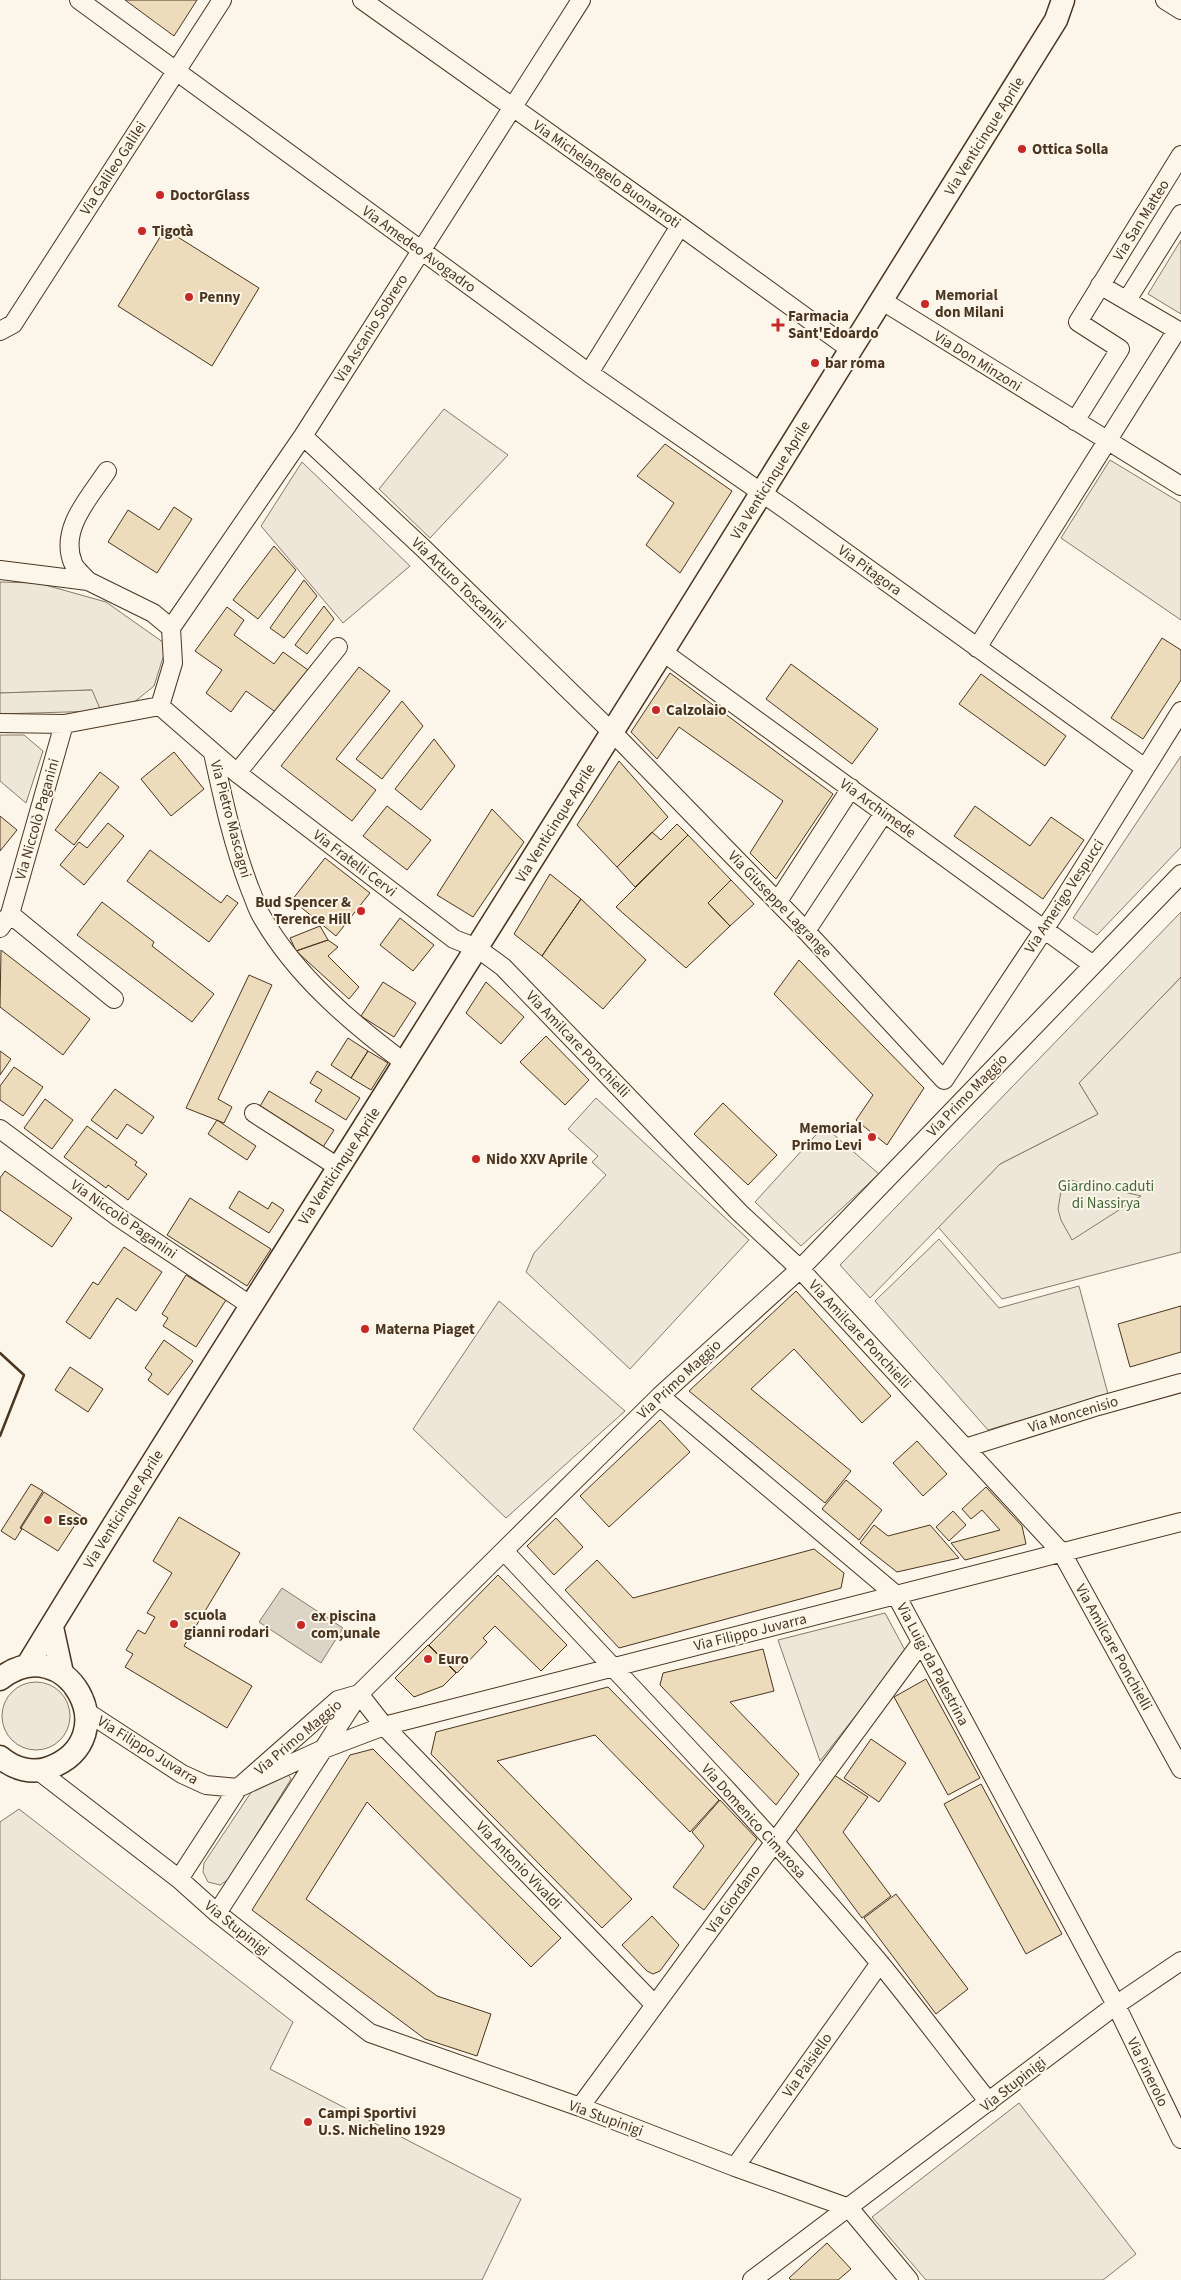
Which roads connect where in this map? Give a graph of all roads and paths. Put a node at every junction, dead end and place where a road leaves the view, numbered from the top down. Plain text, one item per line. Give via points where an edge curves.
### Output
1 (79, 0) edge
2 (222, 0) edge
3 (362, 0) edge
4 (581, 0) edge
5 (1076, 0) edge
6 (1165, 0) edge
7 (1060, 10) edge
8 (1181, 10) edge
9 (174, 71) junction
10 (512, 107) junction
11 (1181, 155) edge
12 (1181, 214) edge
13 (680, 226) junction
14 (421, 251) junction
15 (1100, 285) junction
16 (881, 300) junction
17 (1127, 300) junction
18 (0, 331) edge
19 (850, 350) junction
20 (589, 374) junction
21 (1075, 421) junction
22 (303, 436) junction
23 (1107, 442) junction
24 (107, 471) dead end
25 (1181, 486) edge
26 (762, 493) junction
27 (0, 570) edge
28 (88, 581) junction
29 (171, 628) junction
30 (338, 647) dead end
31 (977, 648) junction
32 (663, 652) junction
33 (160, 706) junction
34 (1181, 711) edge
35 (0, 723) edge
36 (64, 724) junction
37 (612, 732) junction
38 (214, 754) junction
39 (1145, 768) junction
40 (237, 773) junction
41 (851, 788) junction
42 (884, 813) junction
43 (1181, 874) edge
44 (778, 901) junction
45 (5, 921) edge
46 (1044, 929) junction
47 (806, 931) junction
48 (477, 948) junction
49 (1093, 965) junction
50 (114, 1000) dead end
51 (405, 1063) junction
52 (944, 1080) joint
53 (254, 1113) dead end
54 (0, 1129) edge
55 (338, 1167) junction
56 (800, 1269) junction
57 (250, 1305) junction
58 (1181, 1383) edge
59 (660, 1396) junction
60 (965, 1448) junction
61 (1181, 1522) edge
62 (504, 1552) junction
63 (1062, 1552) junction
64 (896, 1595) junction
65 (52, 1627) junction
66 (921, 1642) junction
67 (615, 1667) junction
68 (10, 1670) edge
69 (62, 1673) junction
70 (359, 1694) junction
71 (87, 1712) junction
72 (384, 1726) junction
73 (321, 1750) junction
74 (4, 1766) edge
75 (1181, 1769) edge
76 (39, 1771) junction
77 (238, 1788) junction
78 (774, 1842) junction
79 (179, 1879) junction
80 (217, 1913) junction
81 (1181, 1961) edge
82 (880, 1963) junction
83 (655, 2004) junction
84 (1116, 2005) junction
85 (989, 2102) junction
86 (580, 2107) junction
87 (1181, 2139) edge
88 (735, 2167) junction
89 (849, 2208) junction
90 (752, 2280) edge
91 (909, 2280) edge

1 - 9 street, Via Amedeo Avogadro
2 - 9 street, Via Galileo Galilei
3 - 10 street, Via Michelangelo Buonarroti
4 - 10 street, Via Ascanio Sobrero
5 - 7 street, Via Venticinque Aprile
6 - 8 street
7 - 16 street, Via Venticinque Aprile
9 - 14 street, Via Amedeo Avogadro
9 - 18 street, Via Galileo Galilei via 13,324
10 - 13 street, Via Michelangelo Buonarroti
10 - 14 street, Via Ascanio Sobrero
11 - 15 street, Via San Matteo
12 - 17 street, Via San Matteo
13 - 19 street, Via Michelangelo Buonarroti
13 - 20 street
14 - 20 street, Via Amedeo Avogadro
14 - 22 street, Via Ascanio Sobrero
15 - 17 street
15 - 21 street, Via San Matteo via 1078,322 1120,349
16 - 19 street, Via Venticinque Aprile
16 - 21 street, Via Don Minzoni
17 - 23 street via 1177,330
19 - 26 street, Via Venticinque Aprile
20 - 26 street, Via Amedeo Avogadro
21 - 23 street, Via Don Minzoni
22 - 29 street, Via Ascanio Sobrero
22 - 37 street, Via Arturo Toscanini
23 - 25 street, Via Don Minzoni
23 - 31 street
24 - 28 street via 73,522 68,541 73,564
26 - 31 street, Via Pitagora
26 - 32 street, Via Venticinque Aprile
27 - 28 street
28 - 29 street via 153,613
29 - 33 street via 173,662
30 - 40 street
31 - 39 street, Via Pitagora
32 - 37 street, Via Venticinque Aprile
32 - 41 street, Via Archimede
33 - 36 street
33 - 38 street, Via Fratelli Cervi
34 - 39 street, Via Amerigo Vespucci
35 - 36 street
36 - 45 street, Via Niccolò Paganini
37 - 44 street, Via Giuseppe Lagrange
37 - 48 street, Via Venticinque Aprile
38 - 40 street, Via Fratelli Cervi
38 - 51 street, Via Pietro Mascagni via 241,867 261,916 289,957 319,989 362,1031
39 - 46 street, Via Amerigo Vespucci
40 - 48 street, Via Fratelli Cervi via 454,939
41 - 42 street, Via Archimede
41 - 44 street
42 - 46 street, Via Archimede
42 - 47 street
43 - 49 street, Via Primo Maggio
44 - 47 street, Via Giuseppe Lagrange
45 - 50 street, Via Niccolò Paganini
46 - 49 street, Via Archimede
46 - 52 street, Via Amerigo Vespucci
47 - 52 street, Via Giuseppe Lagrange
48 - 51 street, Via Venticinque Aprile
48 - 56 street, Via Amilcare Ponchielli via 504,967 740,1213
49 - 56 street, Via Primo Maggio
51 - 55 street, Via Venticinque Aprile
53 - 55 street
54 - 57 street, Via Niccolò Paganini via 118,1217
55 - 57 street, Via Venticinque Aprile
56 - 59 street, Via Primo Maggio
56 - 60 street, Via Amilcare Ponchielli
57 - 65 street, Via Venticinque Aprile
58 - 60 street, Via Moncenisio
59 - 62 street, Via Primo Maggio
59 - 64 street, Via Luigi da Palestrina
60 - 63 street, Via Amilcare Ponchielli
61 - 63 street, Via Filippo Juvarra
62 - 67 street, Via Domenico Cimarosa
62 - 70 street, Via Primo Maggio
63 - 64 street, Via Filippo Juvarra
63 - 75 street, Via Amilcare Ponchielli
64 - 66 street, Via Luigi da Palestrina
64 - 67 street, Via Filippo Juvarra
65 - 68 street, Via Venticinque Aprile
65 - 69 street
66 - 78 street, Via Giordano
66 - 84 street, Via Luigi da Palestrina
67 - 72 street, Via Filippo Juvarra
67 - 78 street, Via Domenico Cimarosa
68 - 69 street via 45,1666
69 - 71 street via 79,1689
70 - 72 street, Via Antonio Vivaldi
70 - 73 street, Via Filippo Juvarra
70 - 77 street, Via Primo Maggio via 338,1700
71 - 76 street via 83,1739 66,1762
71 - 77 street, Via Filippo Juvarra via 182,1774 206,1785
72 - 73 street, Via Filippo Juvarra
72 - 83 street, Via Antonio Vivaldi
73 - 77 street, Via Filippo Juvarra
73 - 80 street, Via Filippo Juvarra
74 - 76 street
76 - 79 street, Via Stupinigi
77 - 79 street, Via Primo Maggio
78 - 82 street, Via Domenico Cimarosa
78 - 83 street, Via Giordano
79 - 80 street, Via Stupinigi
80 - 86 street, Via Stupinigi via 370,2033
81 - 84 street, Via Stupinigi
82 - 85 street, Via Domenico Cimarosa
82 - 88 street, Via Paisiello
83 - 86 street, Via Giordano
84 - 85 street, Via Stupinigi
84 - 87 street, Via Pinerolo
85 - 89 street, Via Stupinigi
86 - 88 street, Via Stupinigi
88 - 89 street, Via Stupinigi
89 - 90 street
89 - 91 street

